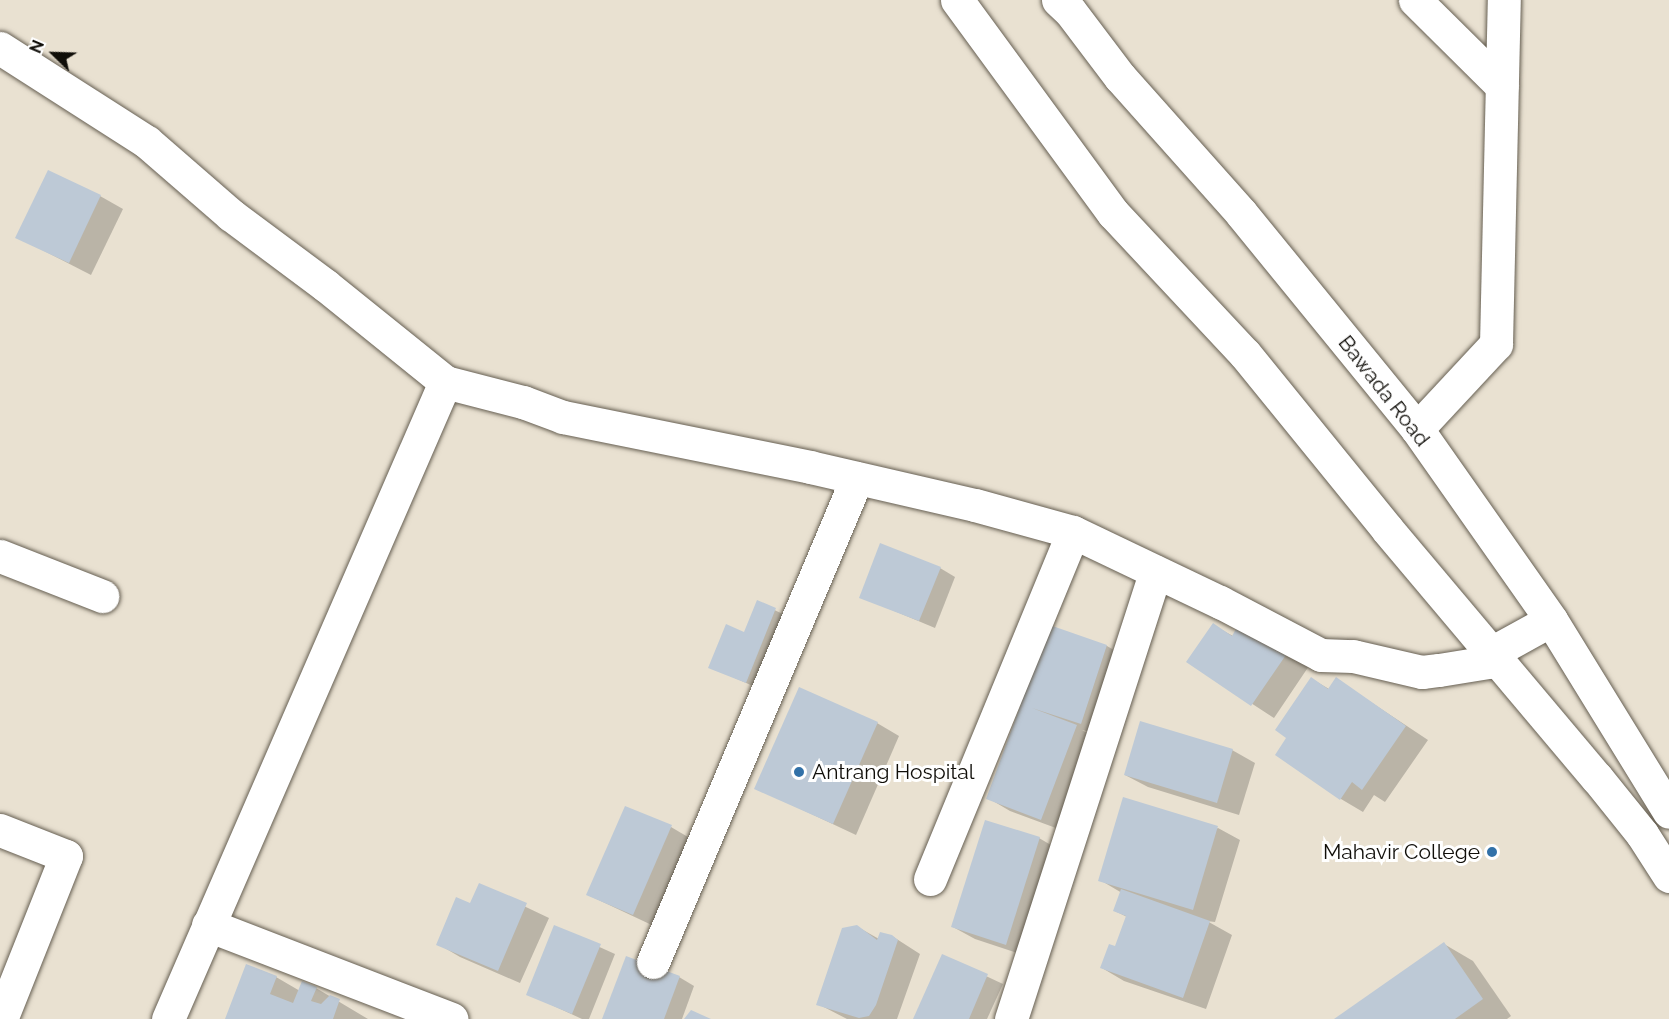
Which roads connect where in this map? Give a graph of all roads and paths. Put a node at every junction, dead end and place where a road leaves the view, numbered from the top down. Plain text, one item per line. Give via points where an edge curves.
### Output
1 (957, 0) edge
2 (1058, 0) edge
3 (1414, 0) edge
4 (1504, 0) edge
5 (0, 48) edge
6 (0, 66) edge
7 (35, 72) junction
8 (1502, 86) junction
9 (446, 382) junction
10 (1417, 429) junction
11 (857, 478) junction
12 (1073, 532) junction
13 (0, 556) edge
14 (1155, 572) junction
15 (102, 596) dead end
16 (1551, 620) junction
17 (1493, 652) junction
18 (1669, 810) edge
19 (0, 830) edge
20 (1658, 853) edge
21 (930, 879) dead end
22 (208, 925) junction
23 (653, 962) dead end
24 (1, 1019) edge
25 (168, 1019) edge
26 (452, 1019) edge
27 (1011, 1019) edge

1 - 17 street via 1113,213 1245,354
2 - 10 street, Bawada Road via 1120,77 1241,213
3 - 8 street
4 - 8 street
5 - 7 street
6 - 7 street
7 - 9 street via 147,142 231,215
8 - 10 street via 1496,344
9 - 11 street via 563,417
9 - 22 street
10 - 16 street, Bawada Road
11 - 12 street
11 - 23 street
12 - 14 street
12 - 21 street
13 - 15 street
14 - 17 street via 1321,655 1353,656 1422,672 1488,662
14 - 27 street
16 - 17 street
16 - 18 street, Bawada Road
17 - 20 street
18 - 20 street
19 - 24 street via 66,856
22 - 25 street
22 - 26 street

